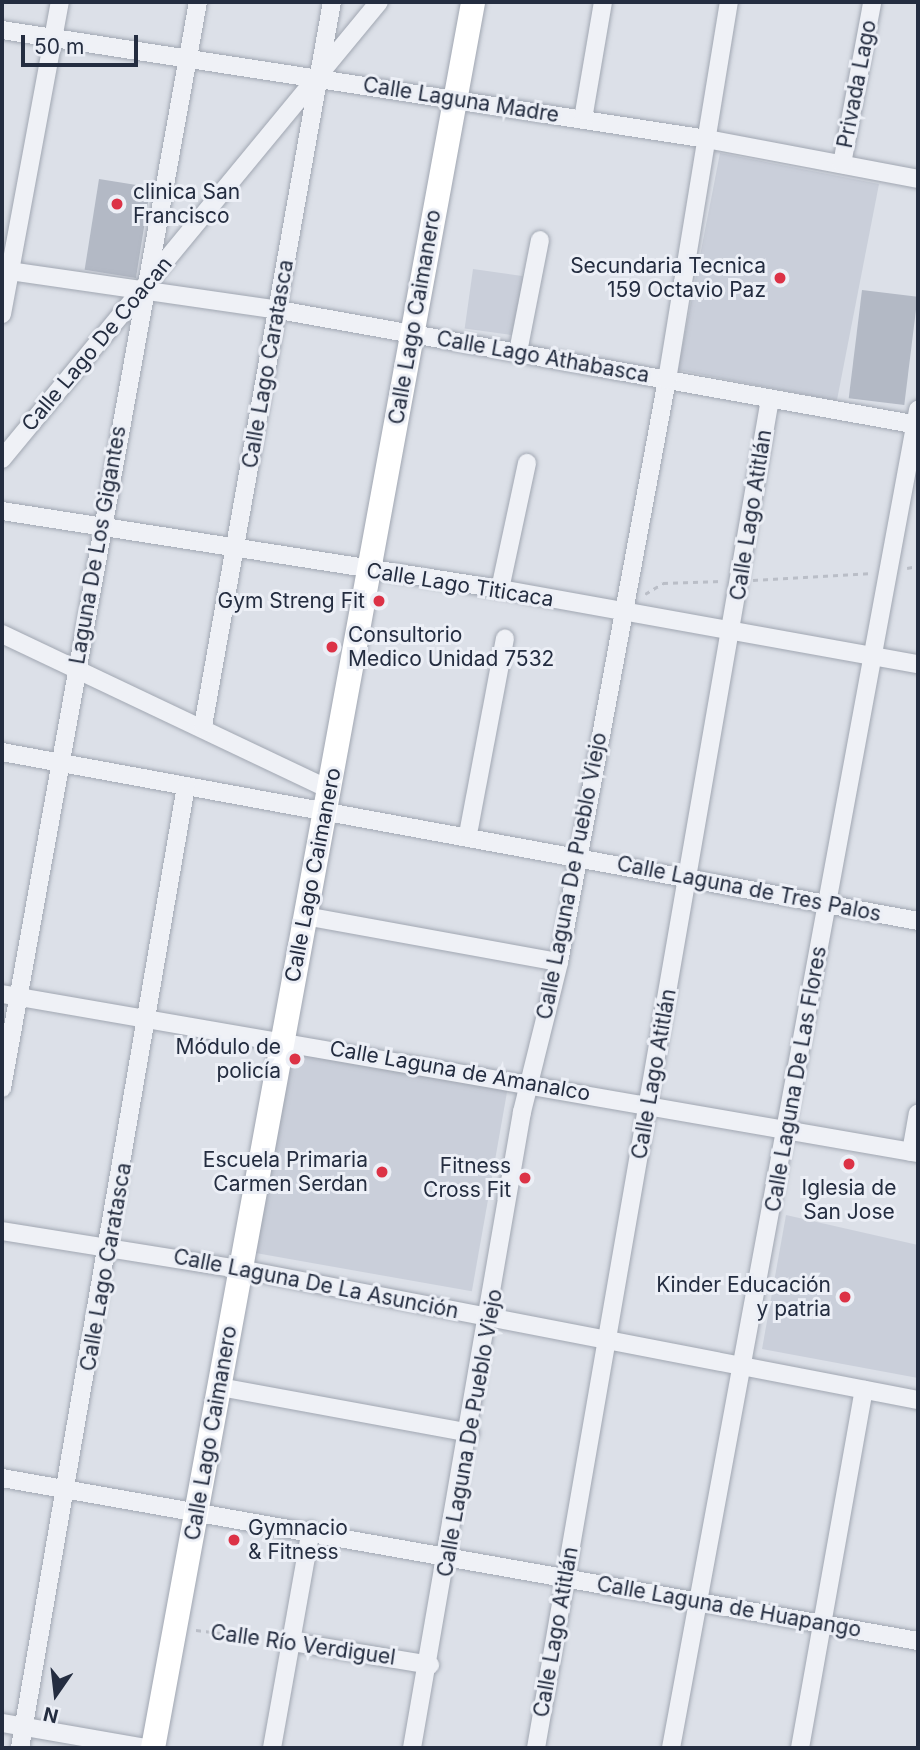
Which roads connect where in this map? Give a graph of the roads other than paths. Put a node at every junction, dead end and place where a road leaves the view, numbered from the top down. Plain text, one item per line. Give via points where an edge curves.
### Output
1 (60, 2) edge
2 (198, 2) edge
3 (332, 2) edge
4 (379, 2) edge
5 (473, 2) edge
6 (603, 2) edge
7 (729, 2) edge
8 (872, 3) edge
9 (2, 30) edge
10 (54, 38) junction
11 (187, 58) junction
12 (318, 77) junction
13 (455, 98) junction
14 (583, 119) junction
15 (707, 139) junction
16 (842, 164) junction
17 (918, 179) edge
18 (540, 240) dead end
19 (6, 270) edge
20 (141, 290) junction
21 (279, 310) junction
22 (2, 314) edge
23 (411, 333) junction
24 (518, 352) junction
25 (667, 380) junction
26 (770, 399) junction
27 (917, 420) edge
28 (2, 459) edge
29 (527, 463) dead end
30 (2, 511) edge
31 (104, 528) junction
32 (235, 549) junction
33 (370, 571) junction
34 (500, 589) junction
35 (621, 614) junction
36 (731, 631) junction
37 (2, 634) edge
38 (505, 638) dead end
39 (872, 656) junction
40 (918, 664) edge
41 (76, 668) junction
42 (204, 726) junction
43 (2, 752) edge
44 (59, 763) junction
45 (186, 786) junction
46 (327, 798) junction
47 (468, 834) junction
48 (578, 856) junction
49 (689, 877) junction
50 (826, 902) junction
51 (306, 916) junction
52 (918, 921) edge
53 (559, 962) junction
54 (10, 996) edge
55 (151, 1017) junction
56 (282, 1040) junction
57 (530, 1084) junction
58 (2, 1088) edge
59 (649, 1103) junction
60 (918, 1114) edge
61 (789, 1131) junction
62 (915, 1152) edge
63 (2, 1231) edge
64 (109, 1247) junction
65 (240, 1269) junction
66 (491, 1317) junction
67 (604, 1339) junction
68 (743, 1366) junction
69 (220, 1387) junction
70 (864, 1390) junction
71 (918, 1400) edge
72 (470, 1433) junction
73 (2, 1478) edge
74 (68, 1487) junction
75 (198, 1510) junction
76 (311, 1530) junction
77 (450, 1556) junction
78 (565, 1579) junction
79 (702, 1602) junction
80 (824, 1623) junction
81 (918, 1641) edge
82 (293, 1642) junction
83 (430, 1665) junction
84 (2, 1723) edge
85 (24, 1726) junction
86 (20, 1748) edge
87 (145, 1748) edge
88 (153, 1748) edge
89 (272, 1748) edge
90 (412, 1748) edge
91 (536, 1748) edge
92 (671, 1748) edge
93 (800, 1748) edge

1 - 10 street
2 - 11 street, Laguna De Los Gigantes
3 - 12 street, Calle Lago Caratasca
4 - 12 street, Calle Lago De Coacan
5 - 13 street, Calle Lago Caimanero
6 - 14 street
7 - 15 street, Calle Laguna De Pueblo Viejo
8 - 16 street, Privada Lago
9 - 10 street, Calle Laguna Madre
10 - 11 street, Calle Laguna Madre
10 - 19 street
11 - 12 street, Calle Laguna Madre
11 - 20 street, Laguna De Los Gigantes
12 - 13 street, Calle Laguna Madre
12 - 20 street, Calle Lago De Coacan
12 - 21 street, Calle Lago Caratasca
13 - 14 street, Calle Laguna Madre
13 - 23 street, Calle Lago Caimanero
14 - 15 street, Calle Laguna Madre
15 - 16 street, Calle Laguna Madre
15 - 25 street, Calle Laguna De Pueblo Viejo
16 - 17 street, Calle Laguna Madre
18 - 24 street
19 - 20 street, Calle Lago Athabasca
19 - 22 street
20 - 21 street, Calle Lago Athabasca
20 - 28 street, Calle Lago De Coacan
20 - 31 street, Laguna De Los Gigantes
21 - 23 street, Calle Lago Athabasca
21 - 32 street, Calle Lago Caratasca
23 - 24 street, Calle Lago Athabasca
23 - 33 street, Calle Lago Caimanero
24 - 25 street, Calle Lago Athabasca
25 - 26 street, Calle Lago Athabasca
25 - 35 street, Calle Laguna De Pueblo Viejo
26 - 27 street, Calle Lago Athabasca
26 - 36 street, Calle Lago Atitlán
27 - 39 street, Calle Laguna De Las Flores
29 - 34 street
30 - 31 street, Calle Lago Titicaca
31 - 32 street, Calle Lago Titicaca
31 - 41 street, Laguna De Los Gigantes
32 - 33 street, Calle Lago Titicaca
32 - 42 street, Calle Lago Caratasca
33 - 34 street, Calle Lago Titicaca
33 - 46 street, Calle Lago Caimanero
34 - 35 street, Calle Lago Titicaca
35 - 36 street, Calle Lago Titicaca
35 - 48 street, Calle Laguna De Pueblo Viejo
36 - 39 street, Calle Lago Titicaca
36 - 49 street, Calle Lago Atitlán
37 - 41 street
38 - 47 street
39 - 40 street, Calle Lago Titicaca
39 - 50 street, Calle Laguna De Las Flores
41 - 42 street
41 - 44 street, Laguna De Los Gigantes
42 - 46 street
43 - 44 street, Calle Laguna de Tres Palos
44 - 45 street, Calle Laguna de Tres Palos
44 - 54 street, Laguna De Los Gigantes
45 - 46 street, Calle Laguna de Tres Palos
45 - 55 street, Calle Lago Caratasca
46 - 47 street, Calle Laguna de Tres Palos
46 - 51 street, Calle Lago Caimanero
47 - 48 street, Calle Laguna de Tres Palos
48 - 49 street, Calle Laguna de Tres Palos
48 - 53 street, Calle Laguna De Pueblo Viejo
49 - 50 street, Calle Laguna de Tres Palos
49 - 59 street, Calle Lago Atitlán
50 - 52 street, Calle Laguna de Tres Palos
50 - 61 street, Calle Laguna De Las Flores
51 - 53 street
51 - 56 street, Calle Lago Caimanero
53 - 57 street, Calle Laguna De Pueblo Viejo
54 - 55 street, Calle Laguna de Amanalco
54 - 58 street, Laguna De Los Gigantes
55 - 56 street, Calle Laguna de Amanalco
55 - 64 street, Calle Lago Caratasca
56 - 57 street, Calle Laguna de Amanalco
56 - 65 street, Calle Lago Caimanero
57 - 59 street, Calle Laguna de Amanalco
57 - 66 street, Calle Laguna De Pueblo Viejo
59 - 61 street, Calle Laguna de Amanalco
59 - 67 street, Calle Lago Atitlán
60 - 62 street
61 - 62 street, Calle Laguna de Amanalco
61 - 68 street, Calle Laguna De Las Flores
63 - 64 street, Calle Laguna De La Asunción
64 - 65 street, Calle Laguna De La Asunción
64 - 74 street, Calle Lago Caratasca
65 - 66 street, Calle Laguna De La Asunción
65 - 69 street, Calle Lago Caimanero
66 - 67 street, Calle Laguna De La Asunción
66 - 72 street, Calle Laguna De Pueblo Viejo
67 - 68 street, Calle Laguna De La Asunción
67 - 78 street, Calle Lago Atitlán
68 - 70 street, Calle Laguna De La Asunción
68 - 79 street, Calle Laguna De Las Flores
69 - 72 street
69 - 75 street, Calle Lago Caimanero
70 - 71 street, Calle Laguna De La Asunción
70 - 80 street
72 - 77 street, Calle Laguna De Pueblo Viejo
73 - 74 street, Calle Laguna de Huapango
74 - 75 street, Calle Laguna de Huapango
74 - 85 street, Calle Lago Caratasca
75 - 76 street, Calle Laguna de Huapango
75 - 88 street, Calle Lago Caimanero
76 - 77 street, Calle Laguna de Huapango
76 - 82 street
77 - 78 street, Calle Laguna de Huapango
77 - 83 street, Calle Laguna De Pueblo Viejo
78 - 79 street, Calle Laguna de Huapango
78 - 91 street, Calle Lago Atitlán
79 - 80 street, Calle Laguna de Huapango
79 - 92 street, Calle Laguna De Las Flores
80 - 81 street, Calle Laguna de Huapango
80 - 93 street
82 - 83 street, Calle Río Verdiguel
82 - 89 street
83 - 90 street, Calle Laguna De Pueblo Viejo
84 - 85 street
85 - 86 street, Calle Lago Caratasca
85 - 87 street

